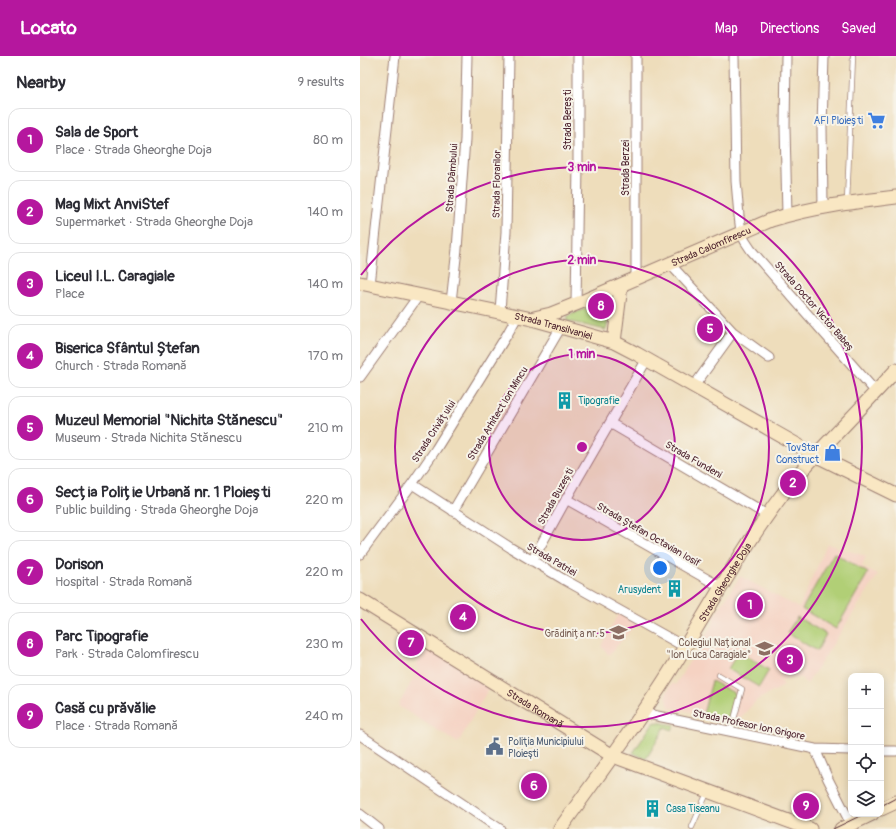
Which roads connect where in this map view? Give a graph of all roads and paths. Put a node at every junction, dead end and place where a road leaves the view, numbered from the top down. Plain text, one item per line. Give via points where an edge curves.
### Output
1 (395, 56) edge
2 (467, 56) edge
3 (509, 56) edge
4 (578, 56) edge
5 (636, 56) edge
6 (734, 56) edge
7 (786, 56) edge
8 (824, 56) edge
9 (853, 56) edge
10 (896, 197) edge
11 (847, 203) junction
12 (823, 207) junction
13 (787, 215) junction
14 (741, 232) junction
15 (670, 264) junction
16 (636, 279) junction
17 (365, 284) edge
18 (621, 286) junction
19 (419, 295) junction
20 (451, 302) junction
21 (576, 304) junction
22 (500, 312) junction
23 (518, 315) junction
24 (532, 319) junction
25 (561, 327) junction
26 (733, 332) junction
27 (614, 342) junction
28 (769, 358) dead end
29 (647, 359) junction
30 (896, 370) edge
31 (360, 377) edge
32 (694, 386) junction
33 (876, 392) junction
34 (610, 423) junction
35 (815, 455) junction
36 (412, 484) junction
37 (896, 495) edge
38 (566, 499) junction
39 (453, 511) junction
40 (767, 515) junction
41 (360, 554) edge
42 (532, 561) junction
43 (721, 587) junction
44 (360, 600) edge
45 (685, 647) junction
46 (719, 675) dead end
47 (643, 713) junction
48 (731, 731) junction
49 (360, 735) edge
50 (815, 749) junction
51 (848, 750) edge
52 (884, 751) edge
53 (896, 751) edge
54 (613, 756) junction
55 (708, 791) junction
56 (896, 802) edge
57 (884, 808) edge
58 (360, 814) edge
59 (866, 817) edge
60 (692, 826) dead end
61 (846, 827) edge
62 (379, 829) edge
63 (500, 829) edge
64 (560, 829) edge
65 (810, 829) edge

1 - 17 street
2 - 20 street, Strada Dâmbului via 465,139
3 - 22 street, Strada Florarilor via 506,232
4 - 21 street, Strada Berești
5 - 16 street, Strada Berzei
6 - 14 street, Strada Doctor Victor Babeș via 736,181
7 - 13 street
8 - 12 street
9 - 11 lane
10 - 11 main road, Strada Calomfirescu
11 - 12 main road, Strada Calomfirescu
12 - 13 main road, Strada Calomfirescu
13 - 14 main road, Strada Calomfirescu
14 - 15 main road, Strada Calomfirescu
14 - 33 street, Strada Doctor Victor Babeș via 751,250
15 - 16 main road, Strada Calomfirescu
15 - 26 street
16 - 18 main road, Strada Calomfirescu
17 - 19 main road, Strada Transilvaniei
18 - 21 main road, Strada Calomfirescu
18 - 27 main road
19 - 20 main road, Strada Transilvaniei
19 - 31 street
20 - 22 main road, Strada Transilvaniei
21 - 24 main road, Strada Calomfirescu
22 - 23 main road, Strada Transilvaniei
23 - 24 main road, Strada Transilvaniei
23 - 36 street, Strada Crivățului via 459,413
24 - 25 main road, Strada Transilvaniei
25 - 27 main road, Strada Transilvaniei
25 - 39 street, Strada Arhitect Ion Mincu
26 - 28 street
26 - 32 street
27 - 29 main road, Strada Transilvaniei
29 - 32 main road, Strada Transilvaniei
29 - 34 street, Strada Buzești
30 - 33 main road, Strada Gheorghe Doja
32 - 35 main road, Strada Transilvaniei
33 - 35 main road, Strada Gheorghe Doja
34 - 38 street, Strada Buzești
34 - 40 street, Strada Fundeni
35 - 37 main road, Strada Transilvaniei
35 - 40 main road, Strada Gheorghe Doja
36 - 39 street, Strada Patriei
36 - 41 street, Strada Crivățului
38 - 42 street, Strada Buzești
38 - 43 street, Strada Ștefan Octavian Iosif
39 - 42 street, Strada Patriei
40 - 43 main road, Strada Gheorghe Doja
42 - 45 street, Strada Patriei
43 - 45 main road, Strada Gheorghe Doja
44 - 54 main road, Strada Romană
45 - 47 main road, Strada Gheorghe Doja
46 - 48 lane via 742,689
47 - 48 street, Strada Profesor Ion Grigore
47 - 54 main road, Strada Gheorghe Doja
48 - 50 street, Strada Profesor Ion Grigore
49 - 63 street
50 - 51 street, Strada Profesor Ion Grigore
50 - 61 street
52 - 53 street
54 - 55 main road, Strada Romană
54 - 64 main road, Strada Gheorghe Doja
55 - 60 lane
55 - 65 main road, Strada Romană
56 - 57 main road
58 - 62 street
59 - 61 main road

